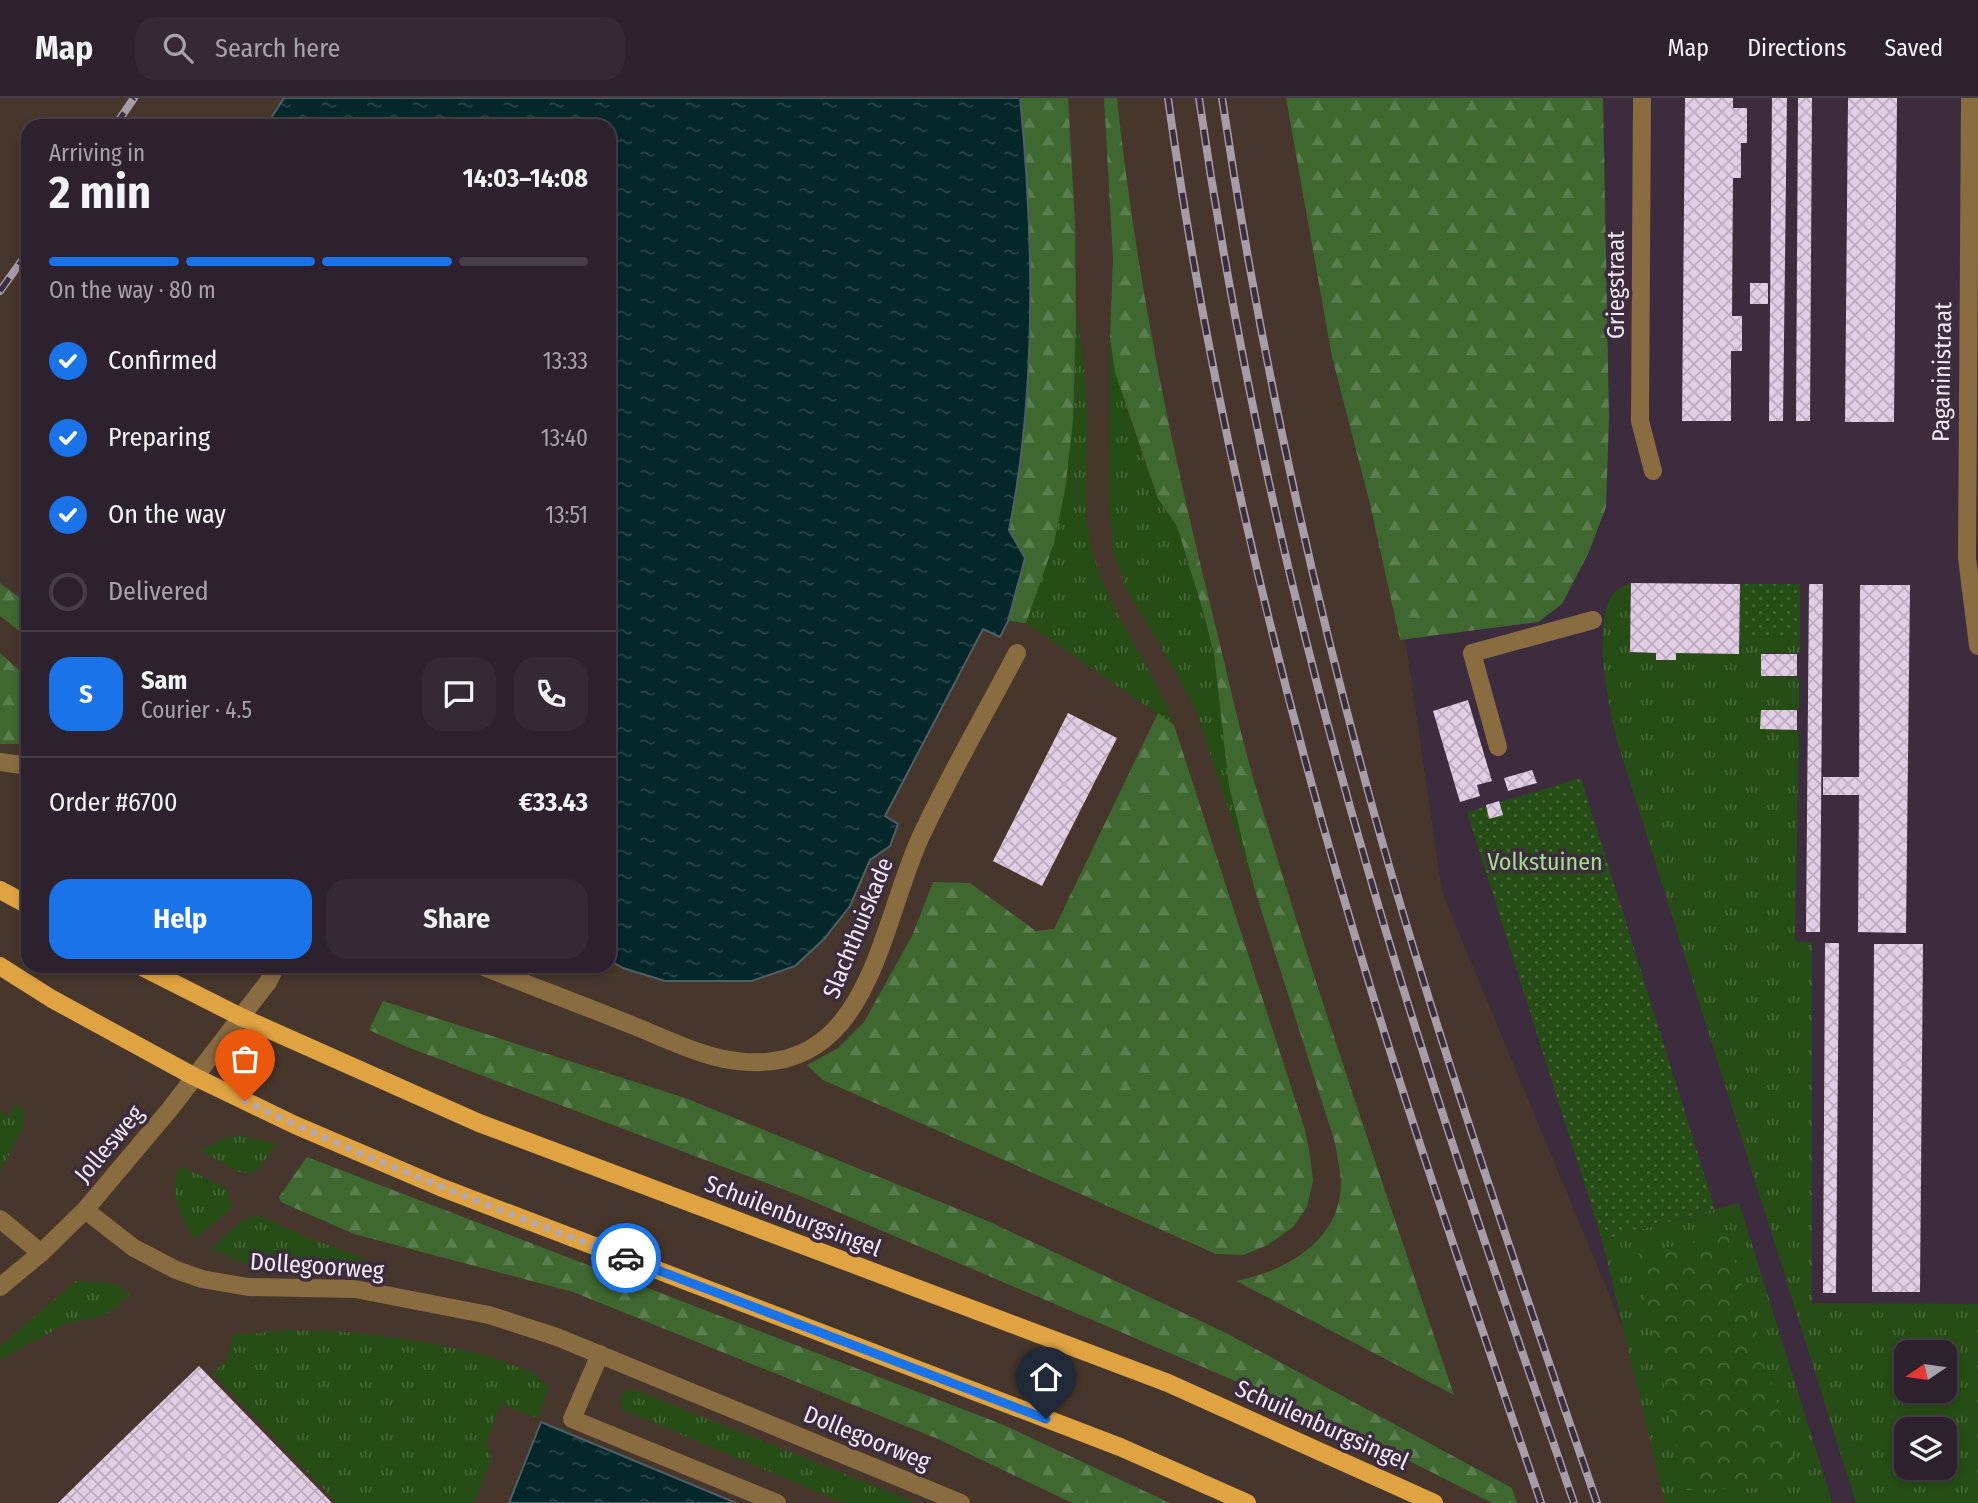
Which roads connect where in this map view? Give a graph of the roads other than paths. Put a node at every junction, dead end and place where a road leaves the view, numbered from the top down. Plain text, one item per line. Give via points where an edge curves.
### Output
1 (1642, 98) edge
2 (1970, 98) edge
3 (1972, 462) edge
4 (1653, 471) dead end
5 (1593, 620) dead end
6 (1978, 646) edge
7 (1017, 653) dead end
8 (1498, 747) dead end
9 (0, 762) edge
10 (21, 765) edge
11 (0, 890) edge
12 (21, 901) edge
13 (0, 966) edge
14 (154, 973) edge
15 (272, 973) edge
16 (499, 973) edge
17 (241, 1017) junction
18 (195, 1077) junction
19 (85, 1210) junction
20 (0, 1219) edge
21 (41, 1252) junction
22 (0, 1287) edge
23 (600, 1354) junction
24 (777, 1503) edge
25 (961, 1503) edge
26 (1247, 1503) edge
27 (1434, 1503) edge

1 - 4 street, Griegstraat via 1640,421
2 - 3 street, Paganinistraat
3 - 6 street, Paganinistraat via 1967,558
5 - 8 street via 1472,653
7 - 16 street, Slachthuiskade via 920,837 862,993 845,1020 803,1052 770,1061 724,1059
9 - 10 street
11 - 12 main road
13 - 18 main road
14 - 17 main road, Schuilenburgsingel
15 - 17 street
17 - 18 street, Jollesweg
17 - 27 main road, Schuilenburgsingel via 479,1123 1168,1383
18 - 19 street, Jollesweg
18 - 26 main road via 440,1187 1120,1447
19 - 21 street, Jollesweg
19 - 23 street, Dollegoorweg via 134,1248 202,1279 248,1287 355,1289 425,1301 489,1315
20 - 21 street
21 - 22 street, Jollesweg
23 - 24 street via 572,1419
23 - 25 street, Dollegoorweg

